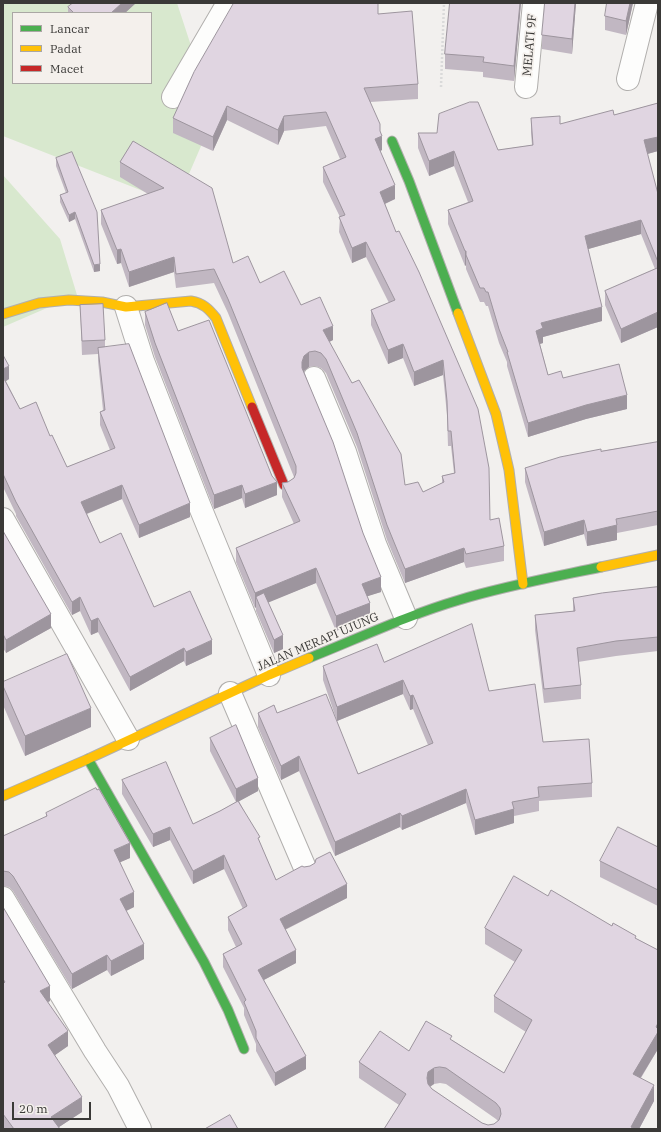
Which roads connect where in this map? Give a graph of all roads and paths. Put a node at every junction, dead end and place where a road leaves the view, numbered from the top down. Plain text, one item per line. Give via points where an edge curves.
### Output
1 (228, 3) edge
2 (444, 3) edge
3 (534, 3) edge
4 (647, 3) edge
5 (628, 78) dead end
6 (441, 87) dead end
7 (526, 87) dead end
8 (172, 97) dead end
9 (392, 140) dead end
10 (126, 306) junction
11 (3, 314) edge
12 (314, 378) dead end
13 (284, 485) edge
14 (3, 519) edge
15 (658, 555) edge
16 (523, 584) junction
17 (406, 618) junction
18 (269, 675) junction
19 (230, 693) junction
20 (128, 739) junction
21 (88, 759) junction
22 (3, 796) edge
23 (305, 868) edge
24 (3, 898) edge
25 (244, 1049) dead end
26 (140, 1129) edge

1 - 8 street
2 - 6 path
3 - 7 street, MELATI 9F
4 - 5 street
9 - 16 street via 496,414 509,470
10 - 11 street via 69,300 39,303
10 - 13 street via 191,301 208,307 216,318
10 - 18 street via 143,361
12 - 17 street via 345,452 375,544
14 - 20 street
15 - 16 street, JALAN MERAPI UJUNG
16 - 17 street, JALAN MERAPI UJUNG via 459,600
17 - 18 street, JALAN MERAPI UJUNG
18 - 19 street, JALAN MERAPI UJUNG
19 - 20 street, JALAN MERAPI UJUNG
19 - 23 street
20 - 21 street, JALAN MERAPI UJUNG
21 - 22 street, JALAN MERAPI UJUNG
21 - 25 street via 204,962
24 - 26 street via 118,1086

